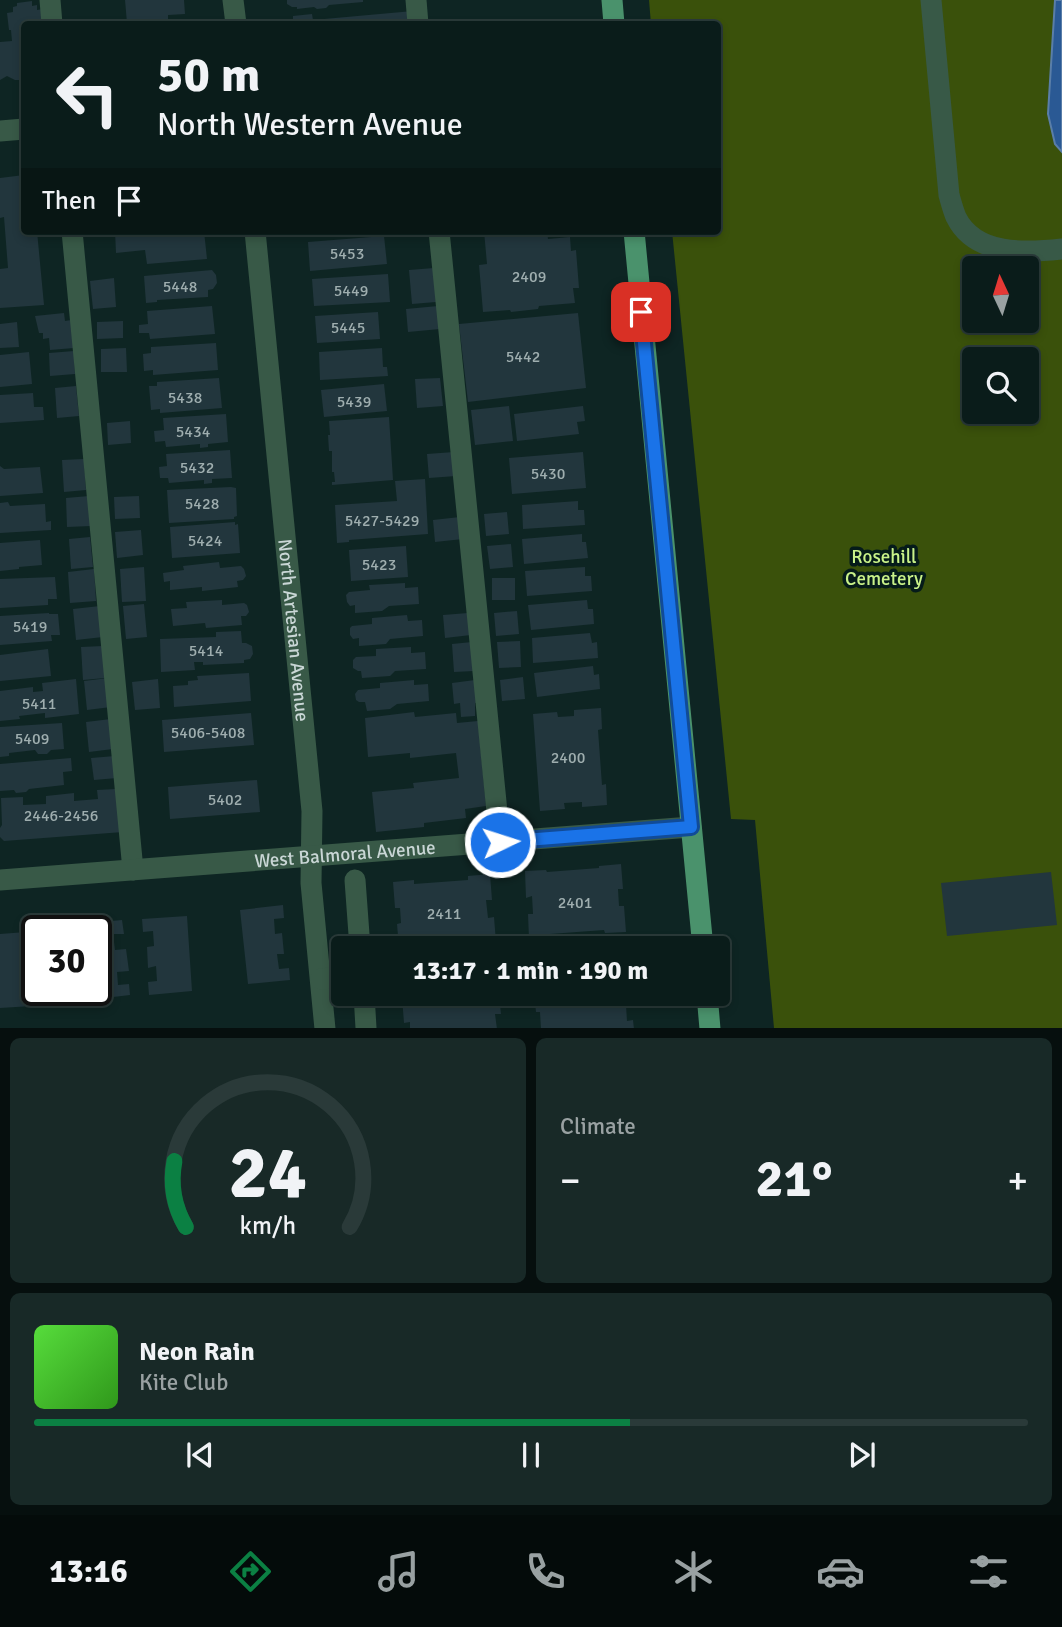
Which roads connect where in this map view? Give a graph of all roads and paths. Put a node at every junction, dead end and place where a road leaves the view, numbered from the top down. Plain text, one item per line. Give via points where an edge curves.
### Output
1 (50, 0) edge
2 (233, 0) edge
3 (416, 0) edge
4 (612, 0) edge
5 (931, 0) edge
6 (52, 21) edge
7 (236, 21) edge
8 (418, 21) edge
9 (614, 21) edge
10 (21, 129) edge
11 (0, 131) edge
12 (72, 235) edge
13 (256, 235) edge
14 (439, 235) edge
15 (634, 235) edge
16 (1062, 249) edge
17 (691, 827) junction
18 (500, 842) junction
19 (311, 856) junction
20 (133, 870) junction
21 (0, 880) edge
22 (355, 880) dead end
23 (359, 936) edge
24 (702, 936) edge
25 (331, 978) edge
26 (321, 979) junction
27 (365, 1006) edge
28 (708, 1006) edge
29 (325, 1028) edge
30 (366, 1028) edge
31 (710, 1028) edge

1 - 6 street
2 - 7 street
3 - 8 street
4 - 9 main road
5 - 16 street via 949,195 957,218 988,246 1010,251
10 - 11 street
12 - 20 street
13 - 19 street, North Artesian Avenue via 310,798
14 - 18 street
15 - 17 main road
17 - 18 street, West Balmoral Avenue
17 - 24 main road
18 - 19 street, West Balmoral Avenue
19 - 20 street, West Balmoral Avenue
19 - 26 street, North Artesian Avenue
20 - 21 street, West Balmoral Avenue
22 - 23 street
25 - 26 street
26 - 29 street, North Artesian Avenue
27 - 30 street
28 - 31 main road

